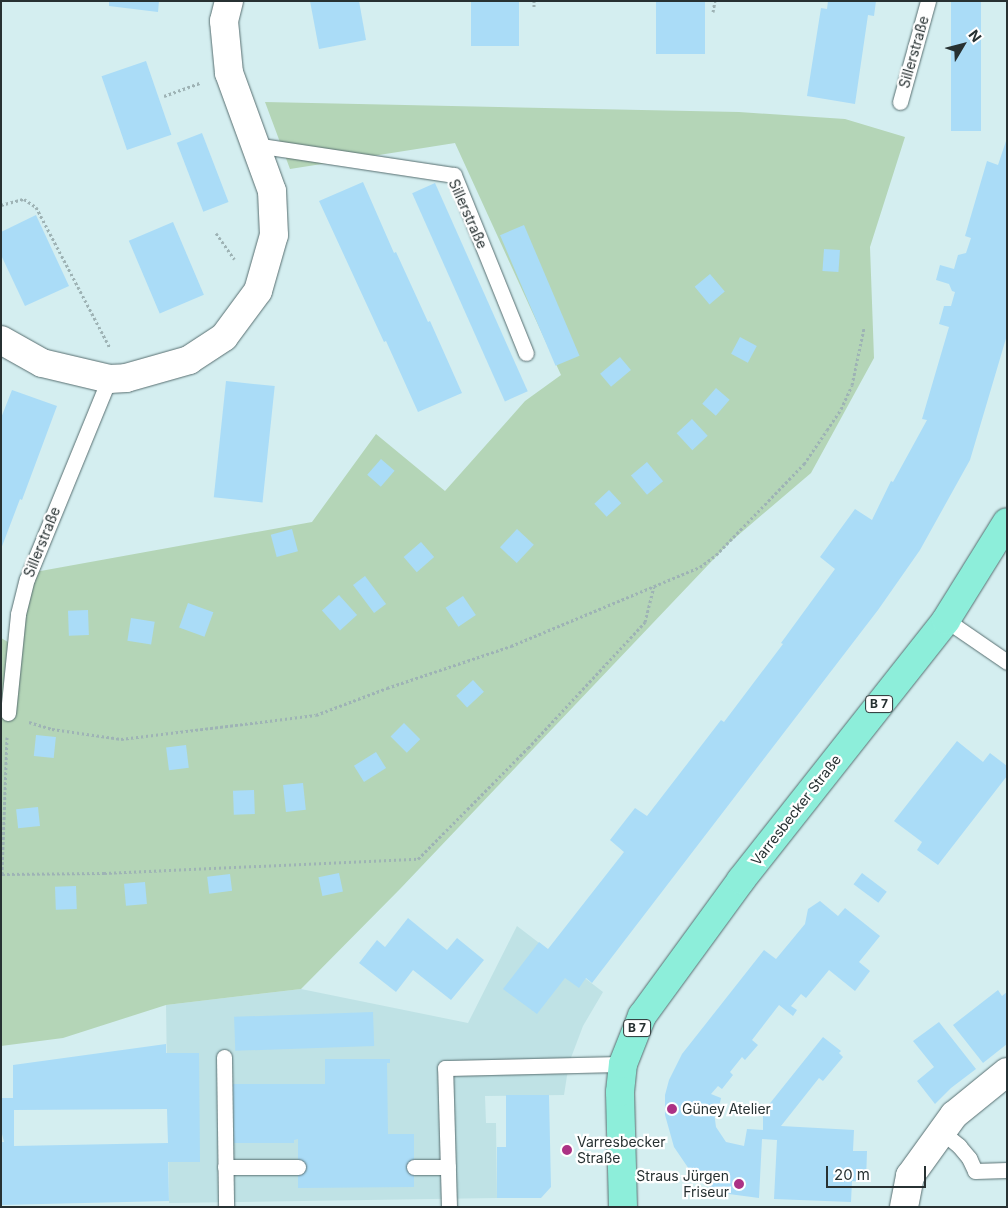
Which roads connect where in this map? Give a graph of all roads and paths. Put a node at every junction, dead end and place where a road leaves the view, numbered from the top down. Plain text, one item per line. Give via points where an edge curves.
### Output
1 (229, 1) edge
2 (534, 1) edge
3 (715, 1) edge
4 (928, 1) edge
5 (534, 7) dead end
6 (713, 12) dead end
7 (229, 73) junction
8 (164, 96) dead end
9 (900, 102) dead end
10 (255, 145) junction
11 (1, 205) edge
12 (864, 328) dead end
13 (1, 340) edge
14 (526, 352) dead end
15 (117, 378) junction
16 (1007, 522) edge
17 (654, 588) junction
18 (946, 620) junction
19 (1007, 662) edge
20 (8, 713) junction
21 (224, 1057) dead end
22 (623, 1064) junction
23 (1007, 1072) edge
24 (942, 1132) junction
25 (225, 1167) junction
26 (298, 1167) dead end
27 (414, 1167) dead end
28 (448, 1167) junction
29 (1007, 1170) edge
30 (226, 1207) edge
31 (449, 1207) edge
32 (623, 1207) edge
33 (904, 1207) edge

1 - 7 street via 224,21
2 - 5 path
3 - 6 path
4 - 9 lane, Sillerstraße
7 - 8 path
7 - 10 street
10 - 14 lane, Sillerstraße via 454,175
10 - 15 street via 272,191 274,235 258,292 224,337 189,360
11 - 15 path via 24,199 36,207
12 - 17 path via 852,385 841,409 804,464 716,555 700,567
13 - 15 street via 42,363
15 - 20 lane, Sillerstraße via 27,579 18,614
16 - 18 main road, Varresbecker Straße / B 7
17 - 20 path via 511,646 316,715 121,739 52,729
17 - 20 path via 645,622 528,748 418,859 104,873 2,874
18 - 19 lane
18 - 22 main road, Varresbecker Straße / B 7 via 735,888 642,1016
21 - 25 lane
22 - 28 lane via 445,1068
22 - 32 main road, Varresbecker Straße / B 7 via 620,1092
23 - 24 street via 954,1116
24 - 29 lane via 959,1146 975,1171
24 - 33 street via 910,1176
25 - 26 lane
25 - 30 lane
27 - 28 lane
28 - 31 lane

